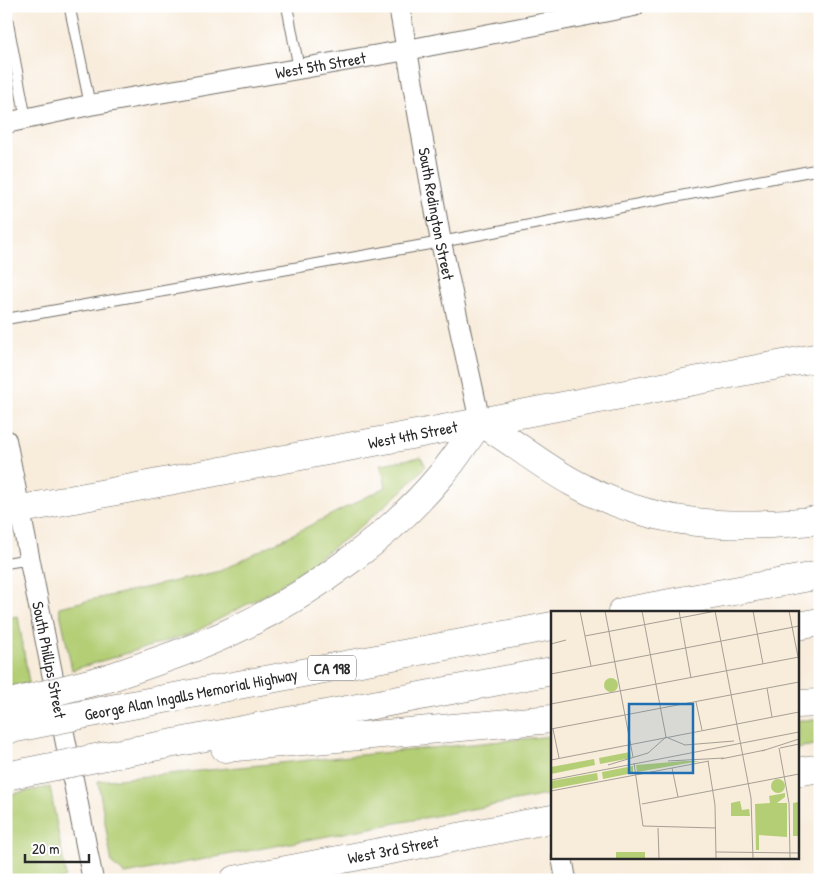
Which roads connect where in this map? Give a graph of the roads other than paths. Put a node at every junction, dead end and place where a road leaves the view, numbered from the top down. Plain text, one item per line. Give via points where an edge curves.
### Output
1 (287, 6) edge
2 (399, 6) edge
3 (634, 6) edge
4 (70, 9) dead end
5 (588, 10) edge
6 (7, 18) edge
7 (407, 50) junction
8 (299, 69) junction
9 (90, 105) junction
10 (26, 119) junction
11 (6, 123) edge
12 (820, 170) edge
13 (441, 242) junction
14 (6, 319) edge
15 (820, 357) edge
16 (480, 422) junction
17 (6, 440) edge
18 (13, 510) edge
19 (820, 520) edge
20 (30, 558) junction
21 (6, 563) edge
22 (820, 575) edge
23 (627, 611) edge
24 (820, 622) edge
25 (551, 626) edge
26 (798, 626) edge
27 (551, 672) edge
28 (820, 703) edge
29 (6, 704) edge
30 (798, 704) edge
31 (551, 719) edge
32 (6, 730) edge
33 (121, 753) junction
34 (820, 768) edge
35 (798, 772) edge
36 (9, 775) edge
37 (551, 819) edge
38 (562, 858) edge
39 (93, 880) edge
40 (234, 880) edge
41 (566, 880) edge

1 - 8 lane
2 - 7 street, South Redington Street
3 - 5 street, West 5th Street
4 - 9 lane
5 - 7 street, West 5th Street
6 - 10 lane
7 - 8 street, West 5th Street
7 - 13 street, South Redington Street
8 - 9 street, West 5th Street
9 - 10 street, West 5th Street
10 - 11 street, West 5th Street
12 - 13 lane
13 - 14 lane
13 - 16 street, South Redington Street
15 - 16 main road, West 4th Street
16 - 18 main road, West 4th Street
16 - 19 main road via 572,482 645,513 720,526
16 - 29 main road, bridge via 422,497 391,526 319,582 242,627 175,655 105,679
17 - 18 street, South Phillips Street
18 - 20 street, South Phillips Street
20 - 21 lane
20 - 39 street, South Phillips Street
22 - 23 main road
24 - 26 main road
25 - 32 main road, George Alan Ingalls Memorial Highway / CA 198, bridge
27 - 33 main road
28 - 30 main road
31 - 33 main road via 235,748
33 - 36 main road, bridge
34 - 35 main road
37 - 40 main road, West 3rd Street
38 - 41 street

